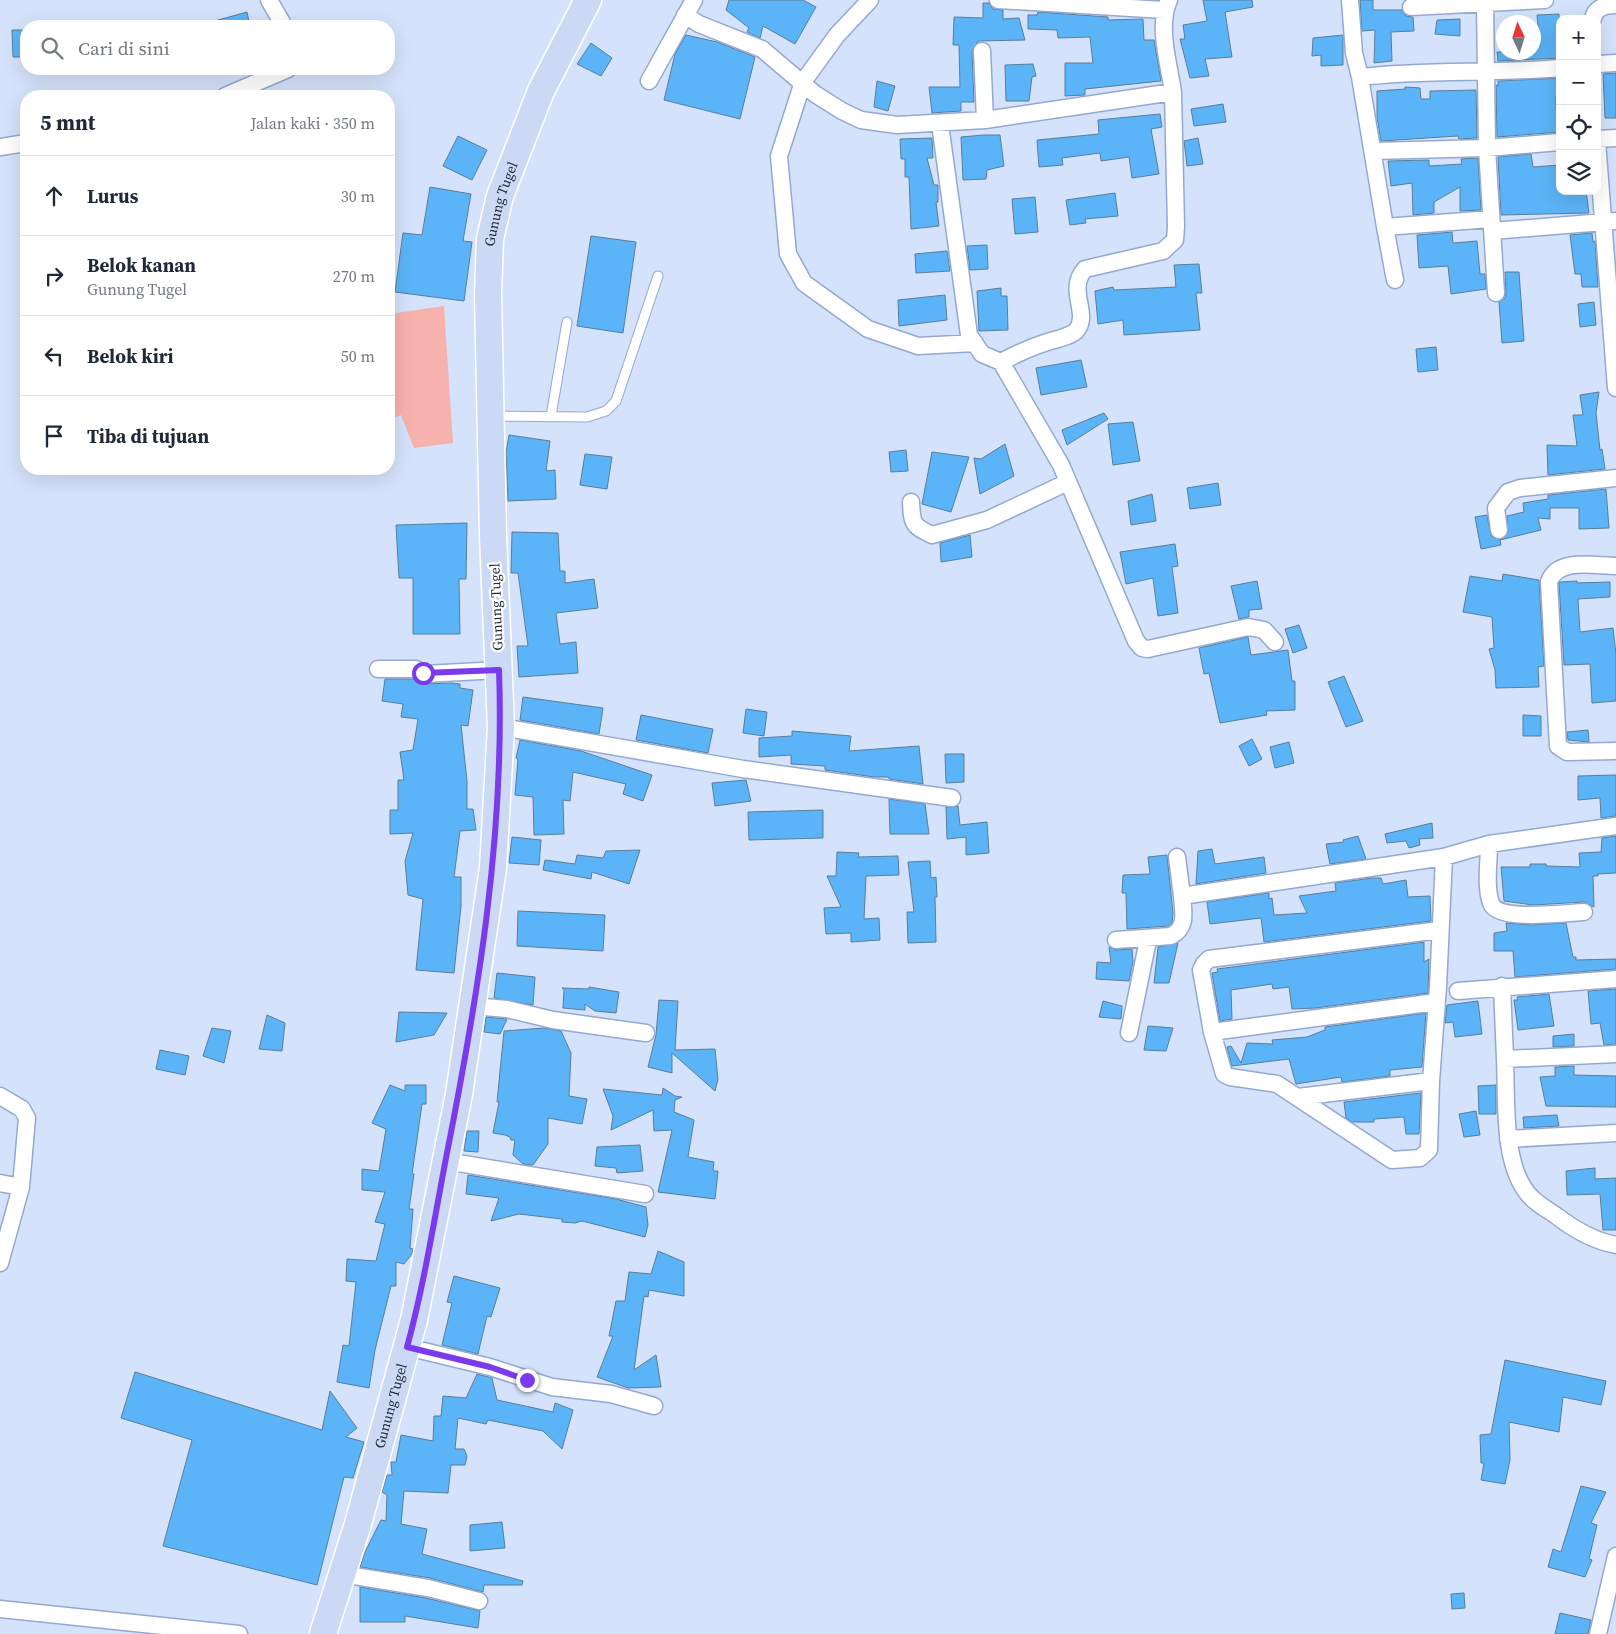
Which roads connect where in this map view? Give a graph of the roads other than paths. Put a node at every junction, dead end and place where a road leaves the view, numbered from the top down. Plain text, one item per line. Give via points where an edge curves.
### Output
1 (269, 0) edge
2 (588, 0) edge
3 (694, 0) edge
4 (870, 0) edge
5 (998, 0) edge
6 (1350, 0) edge
7 (1545, 0) edge
8 (1485, 3) junction
9 (1606, 3) edge
10 (1167, 5) edge
11 (1411, 7) dead end
12 (685, 14) junction
13 (1595, 15) edge
14 (281, 20) edge
15 (982, 51) dead end
16 (1601, 64) edge
17 (1616, 64) edge
18 (1556, 68) edge
19 (1486, 71) junction
20 (274, 75) edge
21 (1360, 77) junction
22 (649, 81) dead end
23 (803, 82) junction
24 (239, 90) edge
25 (1173, 92) junction
26 (985, 120) junction
27 (940, 124) junction
28 (1616, 138) edge
29 (1601, 140) edge
30 (1556, 142) edge
31 (20, 144) edge
32 (0, 147) edge
33 (1487, 148) junction
34 (1598, 150) edge
35 (1374, 151) junction
36 (1609, 222) edge
37 (1491, 225) junction
38 (1384, 227) junction
39 (658, 276) dead end
40 (1395, 280) dead end
41 (1496, 293) dead end
42 (1612, 296) edge
43 (567, 322) dead end
44 (975, 343) junction
45 (1001, 362) junction
46 (1615, 369) edge
47 (1616, 388) edge
48 (491, 416) junction
49 (551, 416) junction
50 (1616, 478) edge
51 (1068, 482) junction
52 (911, 502) dead end
53 (1500, 530) dead end
54 (1616, 566) edge
55 (1275, 642) dead end
56 (378, 669) dead end
57 (499, 670) junction
58 (501, 727) junction
59 (1616, 751) edge
60 (952, 798) dead end
61 (1616, 826) edge
62 (1489, 844) junction
63 (1177, 857) dead end
64 (1444, 858) junction
65 (1182, 896) junction
66 (1584, 912) dead end
67 (1440, 930) junction
68 (1116, 940) dead end
69 (1148, 940) junction
70 (1616, 979) edge
71 (1502, 986) junction
72 (1458, 991) dead end
73 (1436, 1002) junction
74 (473, 1006) junction
75 (1129, 1032) dead end
76 (1212, 1032) junction
77 (646, 1033) dead end
78 (1616, 1054) edge
79 (1505, 1059) junction
80 (1431, 1081) junction
81 (0, 1096) edge
82 (1298, 1097) junction
83 (1616, 1133) edge
84 (1508, 1139) junction
85 (446, 1161) junction
86 (0, 1183) edge
87 (20, 1187) junction
88 (646, 1194) dead end
89 (1616, 1245) edge
90 (1, 1259) edge
91 (407, 1347) junction
92 (654, 1406) dead end
93 (1616, 1556) edge
94 (342, 1574) junction
95 (479, 1601) dead end
96 (0, 1609) edge
97 (214, 1633) edge
98 (239, 1634) edge
99 (323, 1634) edge
100 (1598, 1634) edge

1 - 14 street
2 - 48 main road, Gunung Tugel via 540,91 493,219 488,294
3 - 12 street
4 - 23 street via 837,35
5 - 10 street
6 - 21 street via 1354,53
7 - 8 street
8 - 11 street
8 - 19 street
9 - 13 street
10 - 25 street via 1166,40
12 - 22 street
12 - 23 street via 699,24 762,49
15 - 26 street
16 - 17 street
18 - 19 street
19 - 21 street
19 - 33 street
20 - 24 street
21 - 35 street
23 - 27 street via 827,102 861,120 897,125
23 - 44 street via 779,156 788,254 804,283 868,329 918,346
25 - 26 street
25 - 45 street via 1174,240 1163,251 1085,269 1078,276 1076,290 1080,321 1075,331
26 - 27 street
27 - 44 street via 964,310 969,334
28 - 29 street
30 - 33 street
31 - 32 street
33 - 35 street
33 - 37 street
34 - 36 street
35 - 38 street
36 - 37 street
36 - 42 street
37 - 38 street
37 - 41 street
38 - 40 street
39 - 49 lane via 616,401 606,411 587,417
42 - 46 street
43 - 49 lane
44 - 45 street via 982,354
45 - 51 street via 1062,465
46 - 47 street
48 - 49 lane
48 - 57 main road, Gunung Tugel
50 - 53 street via 1508,492 1496,508
51 - 52 street via 987,520 932,535 918,528 912,520
51 - 55 street via 1139,645 1148,649 1248,627 1264,630
54 - 59 street via 1566,566 1554,572 1549,582 1558,746 1567,752
56 - 57 street via 416,670 426,674
57 - 58 main road, Gunung Tugel
58 - 60 street via 743,769
58 - 74 main road, Gunung Tugel via 493,868
61 - 62 street
62 - 64 street
62 - 66 street via 1490,902 1497,911 1513,915
63 - 65 street
64 - 65 street
64 - 67 street
65 - 69 street via 1183,925 1179,932
67 - 73 street
67 - 76 street via 1209,959 1201,970
68 - 69 street
69 - 75 street
70 - 71 street
71 - 72 street
71 - 79 street
73 - 76 street
73 - 80 street
74 - 77 street
74 - 85 main road, Gunung Tugel
76 - 82 street via 1224,1074 1276,1084
78 - 79 street
79 - 84 street
80 - 82 street
80 - 82 street via 1429,1150 1420,1158 1406,1161 1382,1155
81 - 87 street via 22,1109 27,1118
83 - 84 street
84 - 89 street via 1520,1183 1532,1198 1572,1228
85 - 88 street
85 - 91 main road, Gunung Tugel
86 - 87 street
87 - 90 street
91 - 92 street via 490,1367 552,1387 611,1394
91 - 94 main road, Gunung Tugel
93 - 100 street
94 - 95 street via 428,1588
94 - 99 main road, Gunung Tugel
96 - 97 street
97 - 98 street

